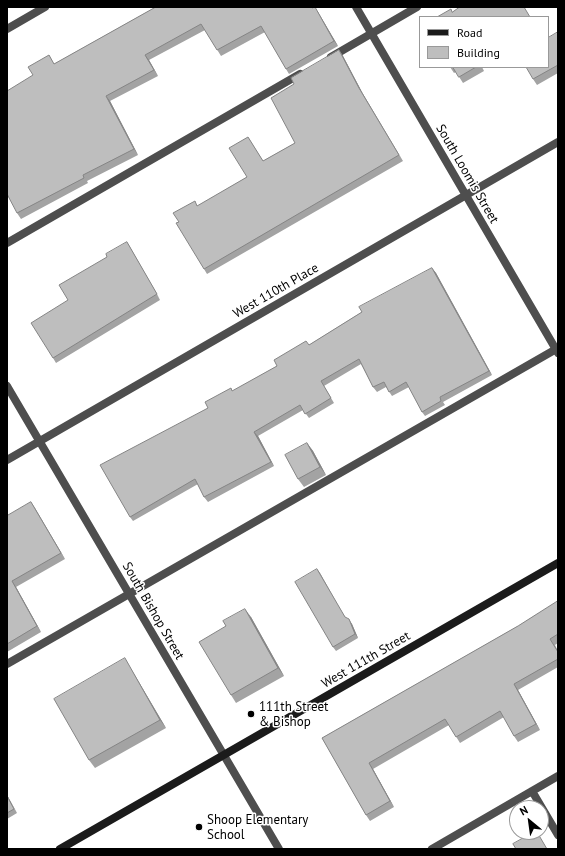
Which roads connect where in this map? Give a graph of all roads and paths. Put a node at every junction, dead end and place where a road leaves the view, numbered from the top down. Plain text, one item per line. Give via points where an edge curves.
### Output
1 (45, 7) edge
2 (356, 7) edge
3 (417, 7) edge
4 (7, 29) edge
5 (371, 34) junction
6 (323, 61) edge
7 (310, 69) edge
8 (558, 142) edge
9 (466, 195) junction
10 (7, 243) edge
11 (557, 350) edge
12 (7, 386) edge
13 (40, 441) junction
14 (7, 460) edge
15 (558, 563) edge
16 (129, 594) junction
17 (7, 664) edge
18 (224, 755) junction
19 (558, 776) edge
20 (532, 791) junction
21 (558, 835) edge
22 (60, 849) edge
23 (279, 849) edge
24 (432, 849) edge

1 - 4 street
2 - 5 street, South Loomis Street
3 - 5 street
5 - 6 street
5 - 9 street, South Loomis Street
7 - 10 street
8 - 9 street, West 110th Place
9 - 11 street, South Loomis Street
9 - 13 street, West 110th Place
11 - 16 street
12 - 13 street, South Bishop Street
13 - 14 street, West 110th Place
13 - 16 street, South Bishop Street
15 - 18 main road, West 111th Street
16 - 17 street
16 - 18 street, South Bishop Street
18 - 22 main road, West 111th Street
18 - 23 street, South Bishop Street
19 - 20 street
20 - 21 street
20 - 24 street

